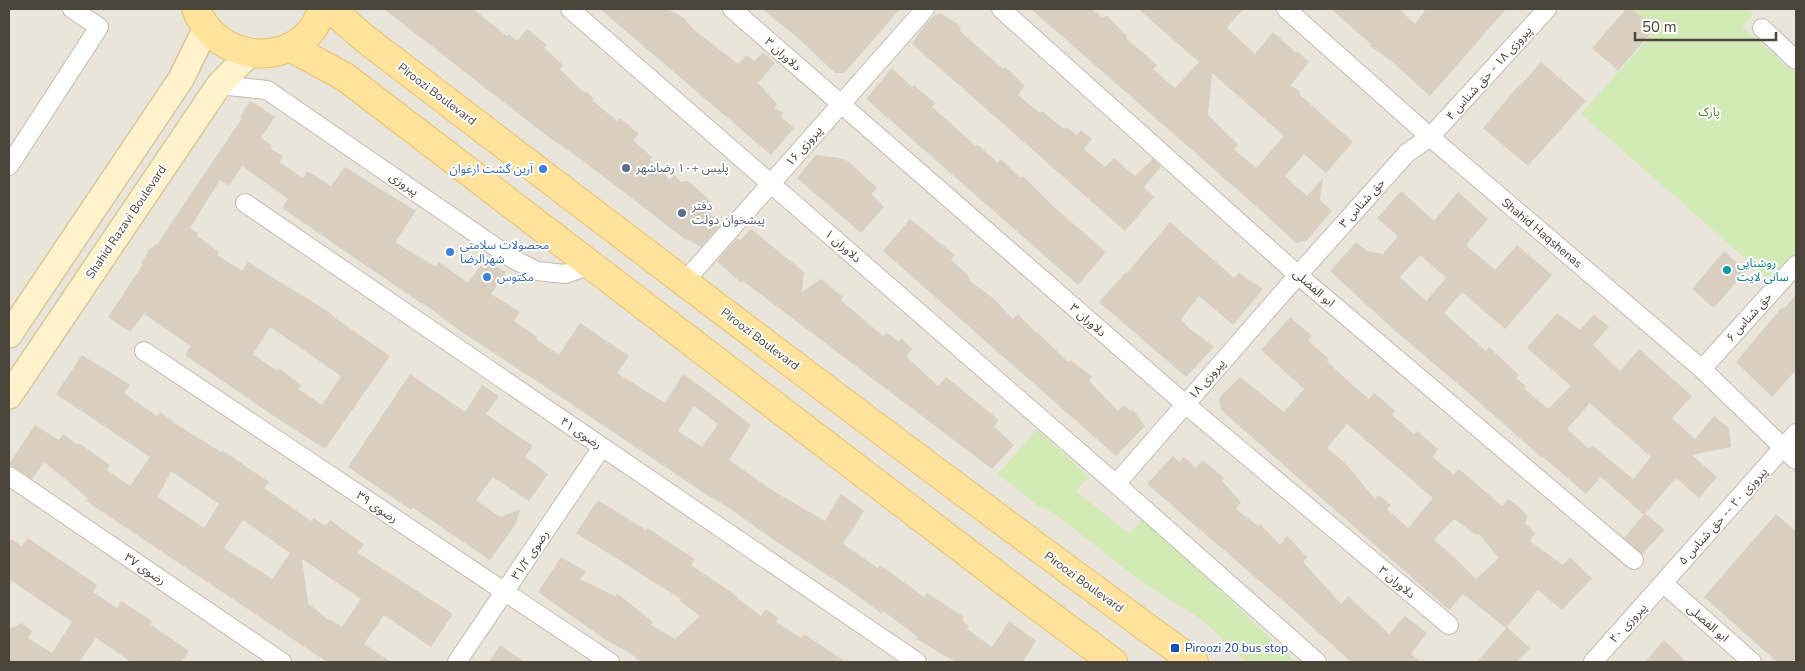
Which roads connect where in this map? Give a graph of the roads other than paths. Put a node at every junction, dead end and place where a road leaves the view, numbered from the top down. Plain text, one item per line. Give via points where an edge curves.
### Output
1 (72, 9) edge
2 (323, 9) edge
3 (331, 9) edge
4 (570, 9) edge
5 (732, 9) edge
6 (925, 9) edge
7 (1002, 9) edge
8 (1286, 9) edge
9 (1547, 9) edge
10 (201, 18) edge
11 (1762, 28) dead end
12 (290, 47) junction
13 (250, 54) junction
14 (1796, 60) edge
15 (219, 85) junction
16 (840, 105) junction
17 (1430, 137) junction
18 (9, 166) edge
19 (771, 183) junction
20 (245, 203) dead end
21 (591, 265) junction
22 (1796, 265) edge
23 (1298, 275) junction
24 (684, 282) junction
25 (9, 335) edge
26 (144, 351) dead end
27 (1702, 369) junction
28 (9, 396) edge
29 (1185, 404) junction
30 (1796, 433) edge
31 (602, 447) junction
32 (1790, 454) edge
33 (9, 476) edge
34 (1116, 484) junction
35 (1634, 560) dead end
36 (1663, 584) junction
37 (504, 592) junction
38 (1449, 625) dead end
39 (282, 662) edge
40 (457, 662) edge
41 (610, 662) edge
42 (917, 662) edge
43 (1113, 662) edge
44 (1194, 662) edge
45 (1317, 662) edge
46 (1593, 662) edge
47 (1752, 662) edge

1 - 18 street via 99,27
2 - 12 main road via 310,32
3 - 24 main road, Piroozi Boulevard via 364,38
4 - 19 street, دلاوران ۱
5 - 16 street, دلاوران ۳
6 - 16 street, پیروزی ۱۶
7 - 23 street, ابو الفضلی
8 - 17 street, Shahid Haqshenas
9 - 17 street, پیروزی ۱۸ - حق شناس ۴
10 - 13 main road via 225,44
10 - 25 street via 181,79
11 - 14 street
12 - 13 main road via 273,53
12 - 21 main road via 345,77
13 - 15 street, Shahid Razavi Boulevard
15 - 21 street, پیروزی via 267,90 513,259 537,271 565,274
15 - 28 street, Shahid Razavi Boulevard
16 - 19 street, پیروزی ۱۶
16 - 29 street, دلاوران ۳
17 - 23 street, حق شناس ۳ via 1407,153
17 - 27 street, Shahid Haqshenas
19 - 24 street, پیروزی ۱۶
19 - 34 street, دلاوران ۱
20 - 31 street, رضوی ۴۱
21 - 43 main road
22 - 27 street, حق شناس ۶
23 - 29 street, پیروزی ۱۸
23 - 35 street, ابو الفضلی
24 - 44 main road, Piroozi Boulevard
26 - 37 street, رضوی ۳۹
27 - 32 street, Shahid Haqshenas
29 - 34 street, پیروزی ۱۸
29 - 38 street, دلاوران ۳
30 - 32 street, پیروزی ۲۰ -- حق شناس ۵
31 - 37 street, رضوی ۳۱/۲
31 - 42 street, رضوی ۴۱
32 - 36 street, پیروزی ۲۰ -- حق شناس ۵
33 - 39 street, رضوی ۳۷
34 - 45 street, دلاوران ۱
36 - 46 street, پیروزی ۲۰
36 - 47 street, ابو الفضلی
37 - 40 street, رضوی ۳۱/۲
37 - 41 street, رضوی ۳۹

